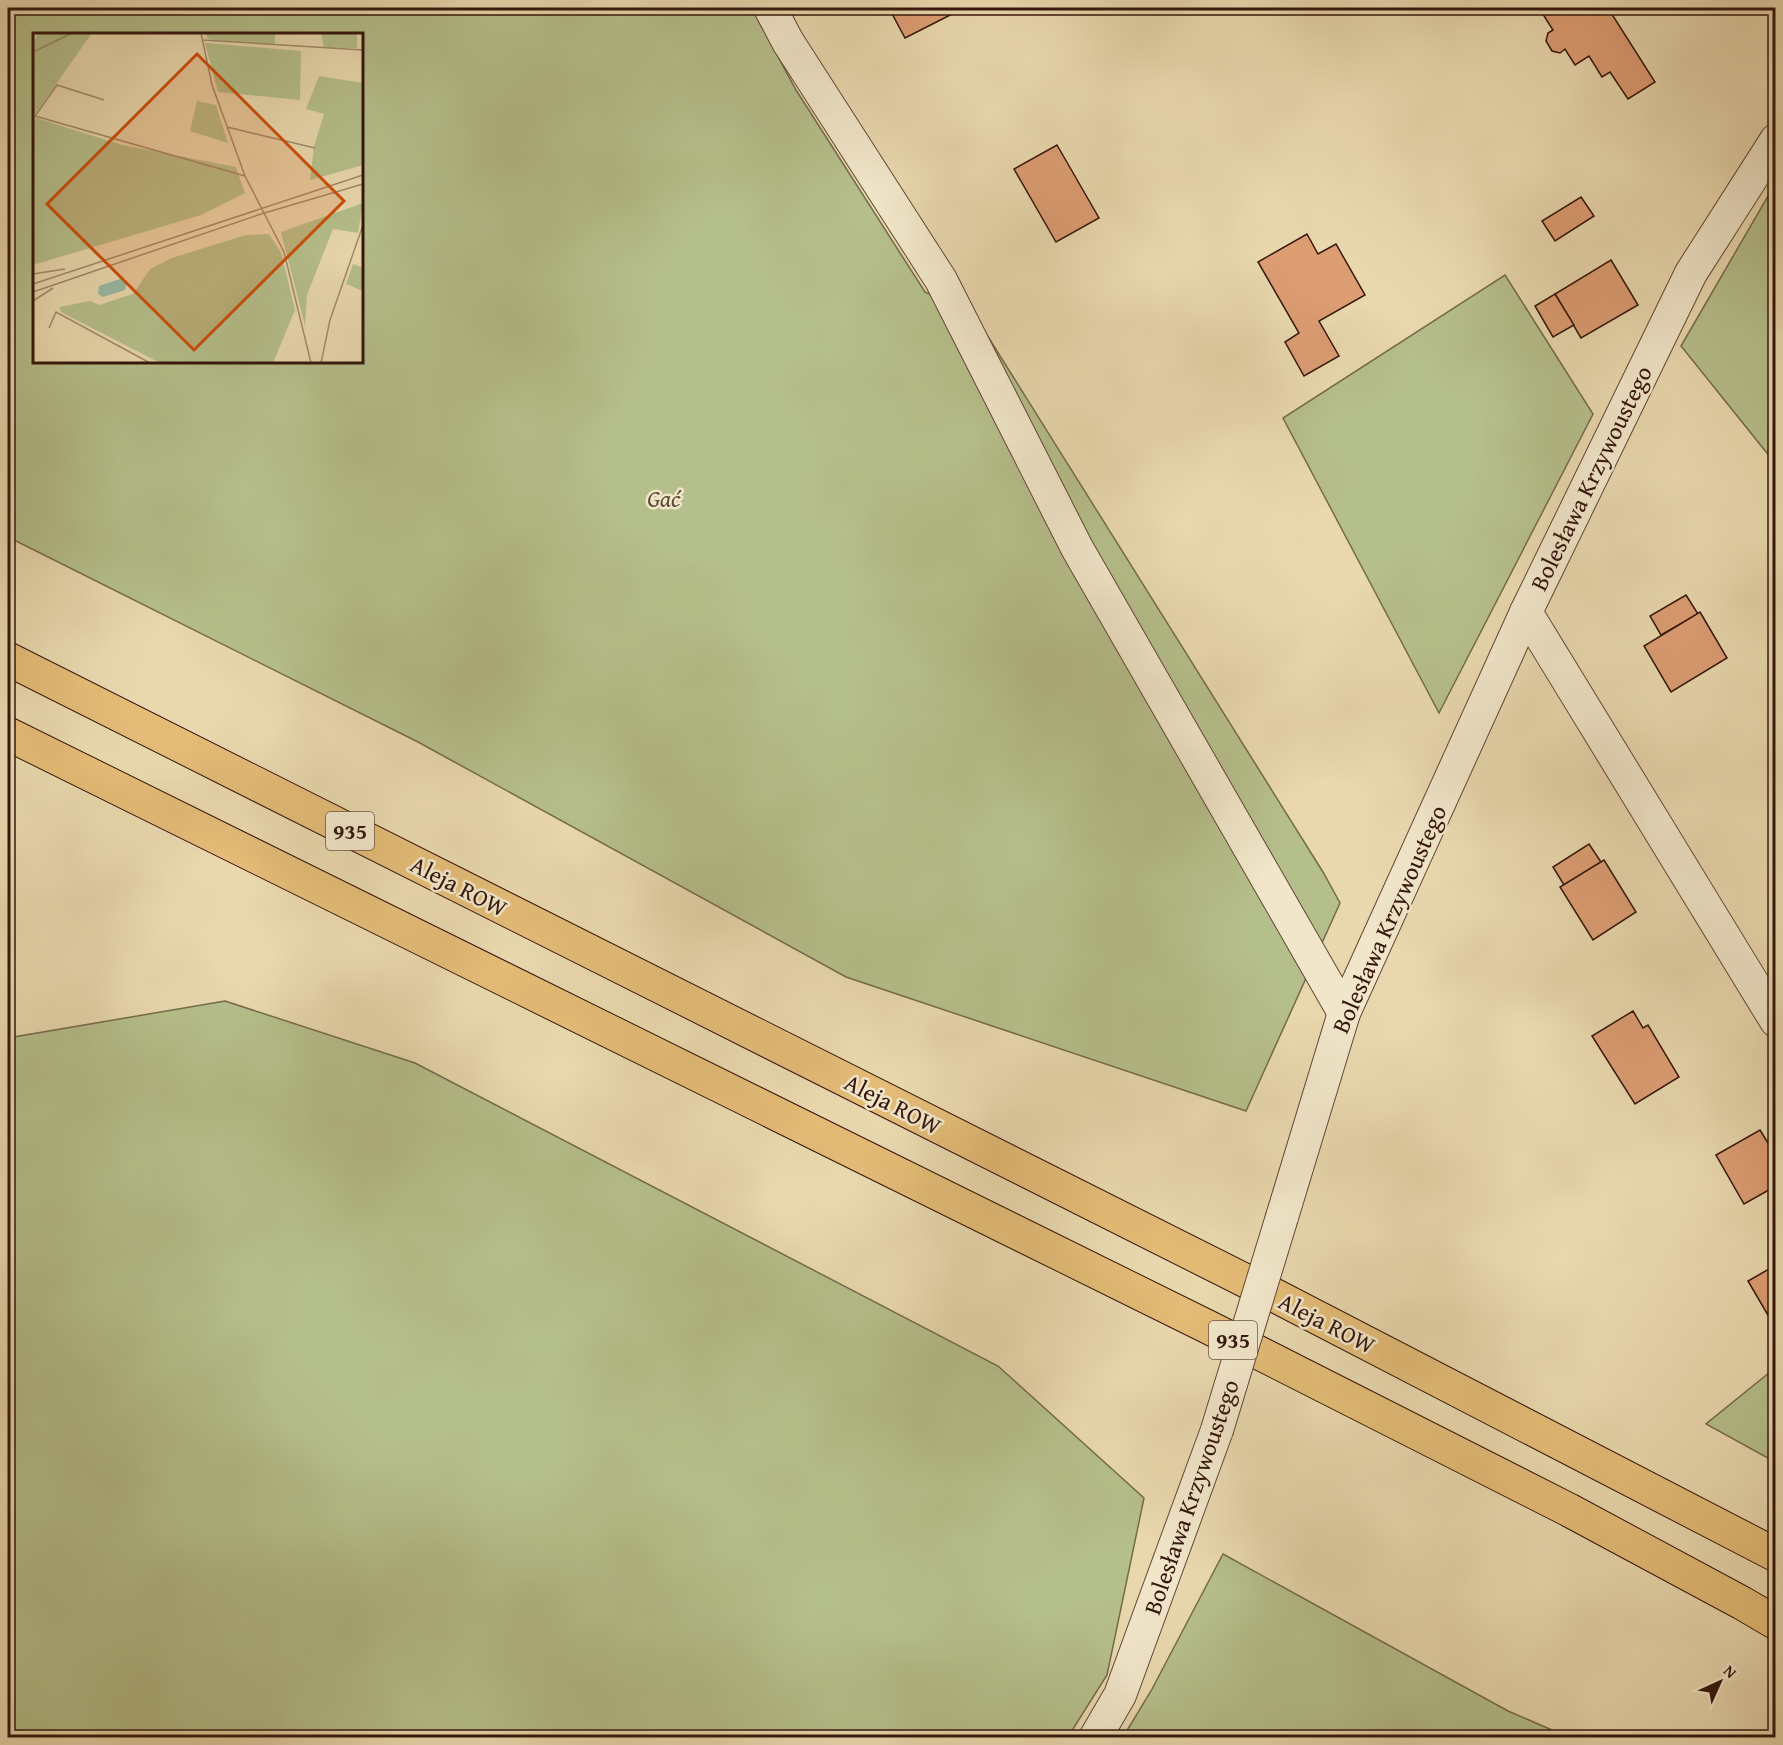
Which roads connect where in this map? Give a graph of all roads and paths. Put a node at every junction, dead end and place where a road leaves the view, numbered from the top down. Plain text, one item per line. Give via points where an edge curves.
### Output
1 (770, 8) edge
2 (1776, 140) edge
3 (1526, 612) junction
4 (8, 660) edge
5 (8, 734) edge
6 (1344, 1013) junction
7 (1776, 1021) edge
8 (1776, 1555) edge
9 (1776, 1623) edge
10 (1095, 1737) edge

1 - 6 street via 941,280 1077,548
2 - 3 street, Bolesława Krzywoustego via 1691,273
3 - 6 street, Bolesława Krzywoustego
3 - 7 street
4 - 8 main road, Aleja ROW / 935 via 1270,1293
5 - 9 main road, 935 via 1210,1328 1569,1510
6 - 10 street, Bolesława Krzywoustego, bridge via 1217,1430 1120,1695

